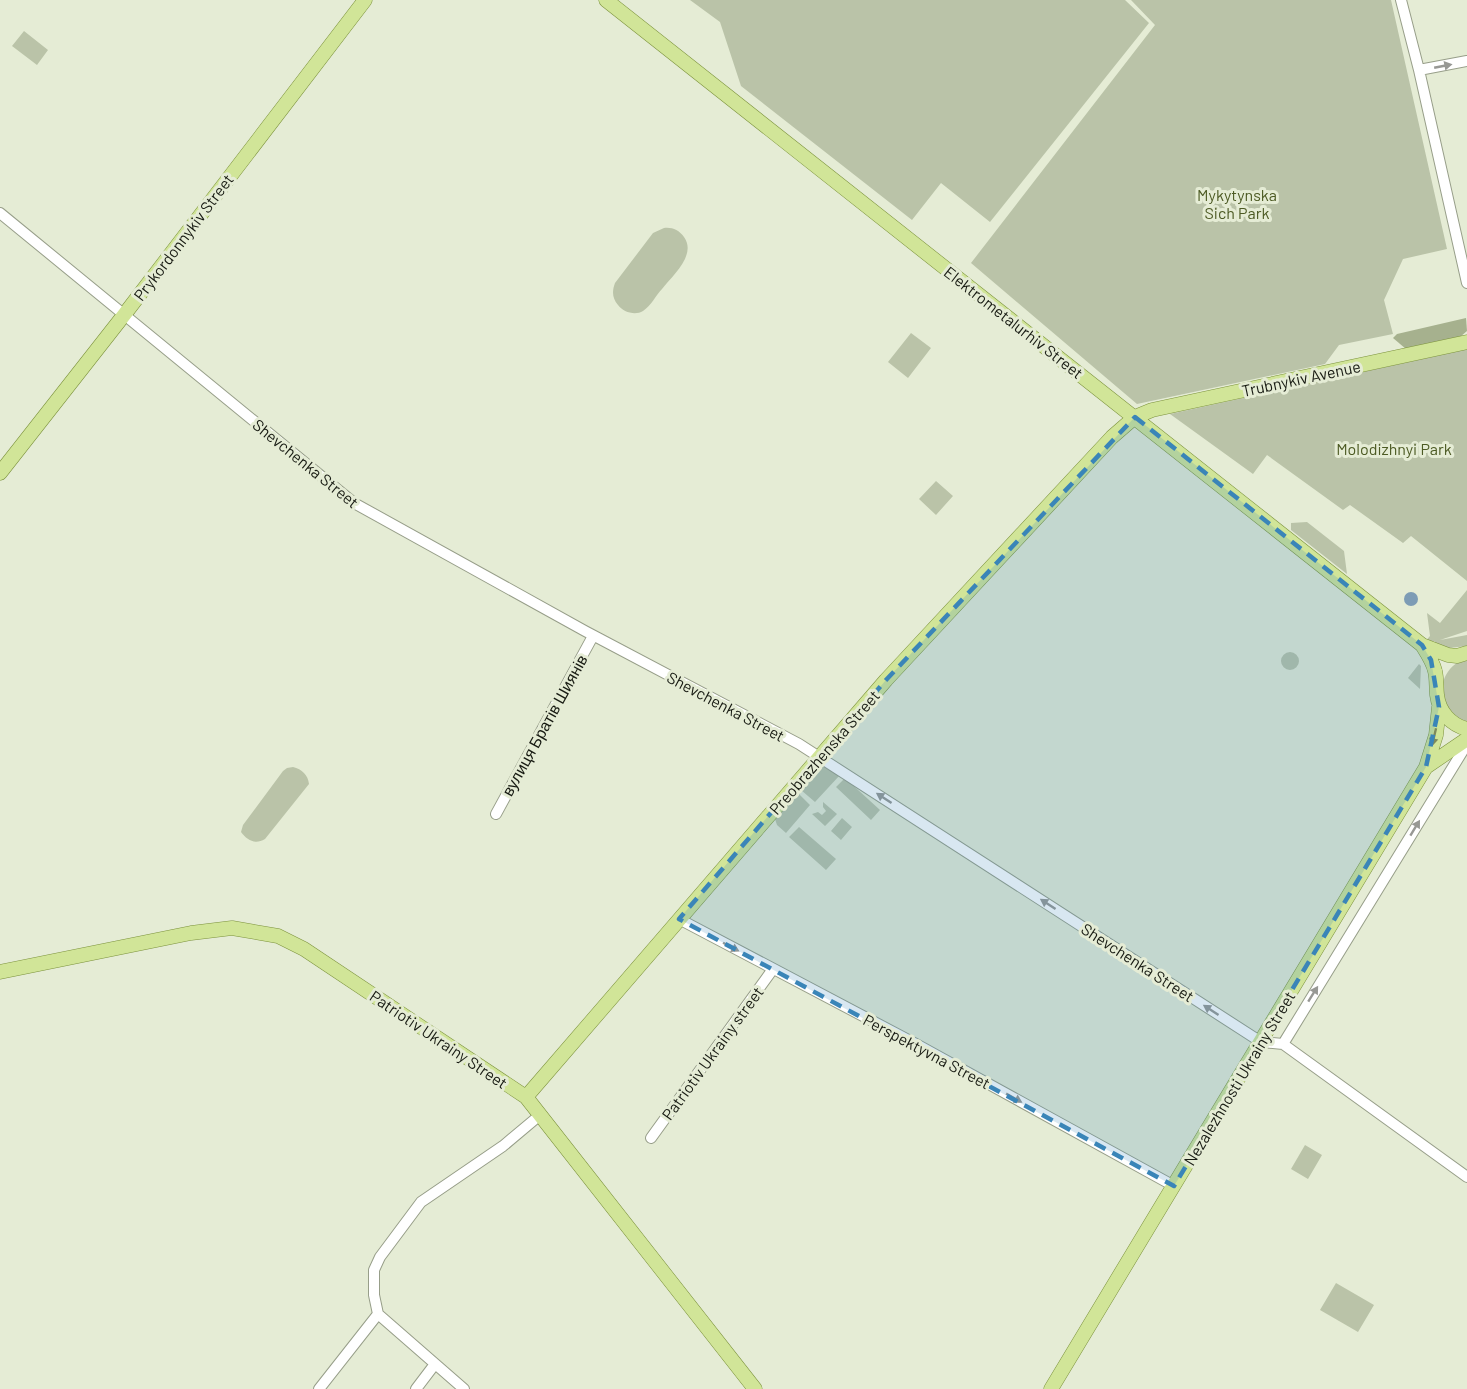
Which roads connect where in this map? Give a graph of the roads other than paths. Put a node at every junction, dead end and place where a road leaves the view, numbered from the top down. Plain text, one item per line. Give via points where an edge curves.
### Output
1 (365, 0) edge
2 (606, 0) edge
3 (1401, 0) edge
4 (1467, 61) edge
5 (1419, 70) junction
6 (0, 213) edge
7 (1467, 283) edge
8 (124, 315) junction
9 (1467, 342) edge
10 (1135, 417) junction
11 (0, 473) edge
12 (594, 636) junction
13 (1422, 645) junction
14 (1462, 655) edge
15 (1437, 682) junction
16 (1439, 707) junction
17 (1467, 729) edge
18 (1467, 739) edge
19 (1467, 744) edge
20 (820, 757) junction
21 (1426, 767) junction
22 (496, 814) dead end
23 (679, 919) junction
24 (773, 969) junction
25 (0, 972) edge
26 (1261, 1042) junction
27 (1283, 1044) junction
28 (526, 1097) junction
29 (540, 1115) junction
30 (651, 1138) dead end
31 (1467, 1177) edge
32 (1174, 1186) junction
33 (378, 1314) junction
34 (435, 1364) junction
35 (319, 1389) edge
36 (416, 1389) edge
37 (464, 1389) edge
38 (754, 1389) edge
39 (1052, 1389) edge

1 - 8 main road, Prykordonnykiv Street
2 - 10 main road, Elektrometalurhiv Street
3 - 5 street
5 -> 4 street
5 - 7 street
6 - 8 street, Shevchenka Street
8 - 11 main road, Prykordonnykiv Street
8 - 12 street, Shevchenka Street via 354,503
9 - 10 main road, Trubnykiv Avenue via 1152,410
10 - 13 main road, Elektrometalurhiv Street
10 - 20 main road, Preobrazhenska Street via 894,672
12 - 20 street, Shevchenka Street
12 - 22 street, вулиця Братів Шиянів
13 - 14 main road, Elektrometalurhiv Street via 1448,655
13 - 15 main road, Elektrometalurhiv Street via 1435,669
14 - 15 main road via 1443,668
15 - 16 main road, Elektrometalurhiv Street
16 - 17 main road via 1455,724
16 -> 21 main road, Elektrometalurhiv Street
18 - 21 main road
27 -> 19 street
20 - 23 main road, Preobrazhenska Street
26 -> 20 street, Shevchenka Street
21 - 26 main road, Nezalezhnosti Ukrainy Street
23 -> 24 street, Perspektyvna Street
23 - 28 main road, Preobrazhenska Street
24 - 30 street, Patriotiv Ukrainy street
24 -> 32 street, Perspektyvna Street
25 - 28 main road, Patriotiv Ukrainy Street via 191,933 232,928 278,936 313,955
26 - 27 street, Shevchenka Street
26 - 32 main road, Nezalezhnosti Ukrainy Street
27 - 31 street
28 - 29 main road, Patriotiv Ukrainy Street
29 - 33 street via 503,1146 421,1202 380,1257 375,1270
29 - 38 main road, Patriotiv Ukrainy Street
32 - 39 main road, Nezalezhnosti Ukrainy Street
33 - 34 street
33 - 35 street
34 - 36 street
34 - 37 street

